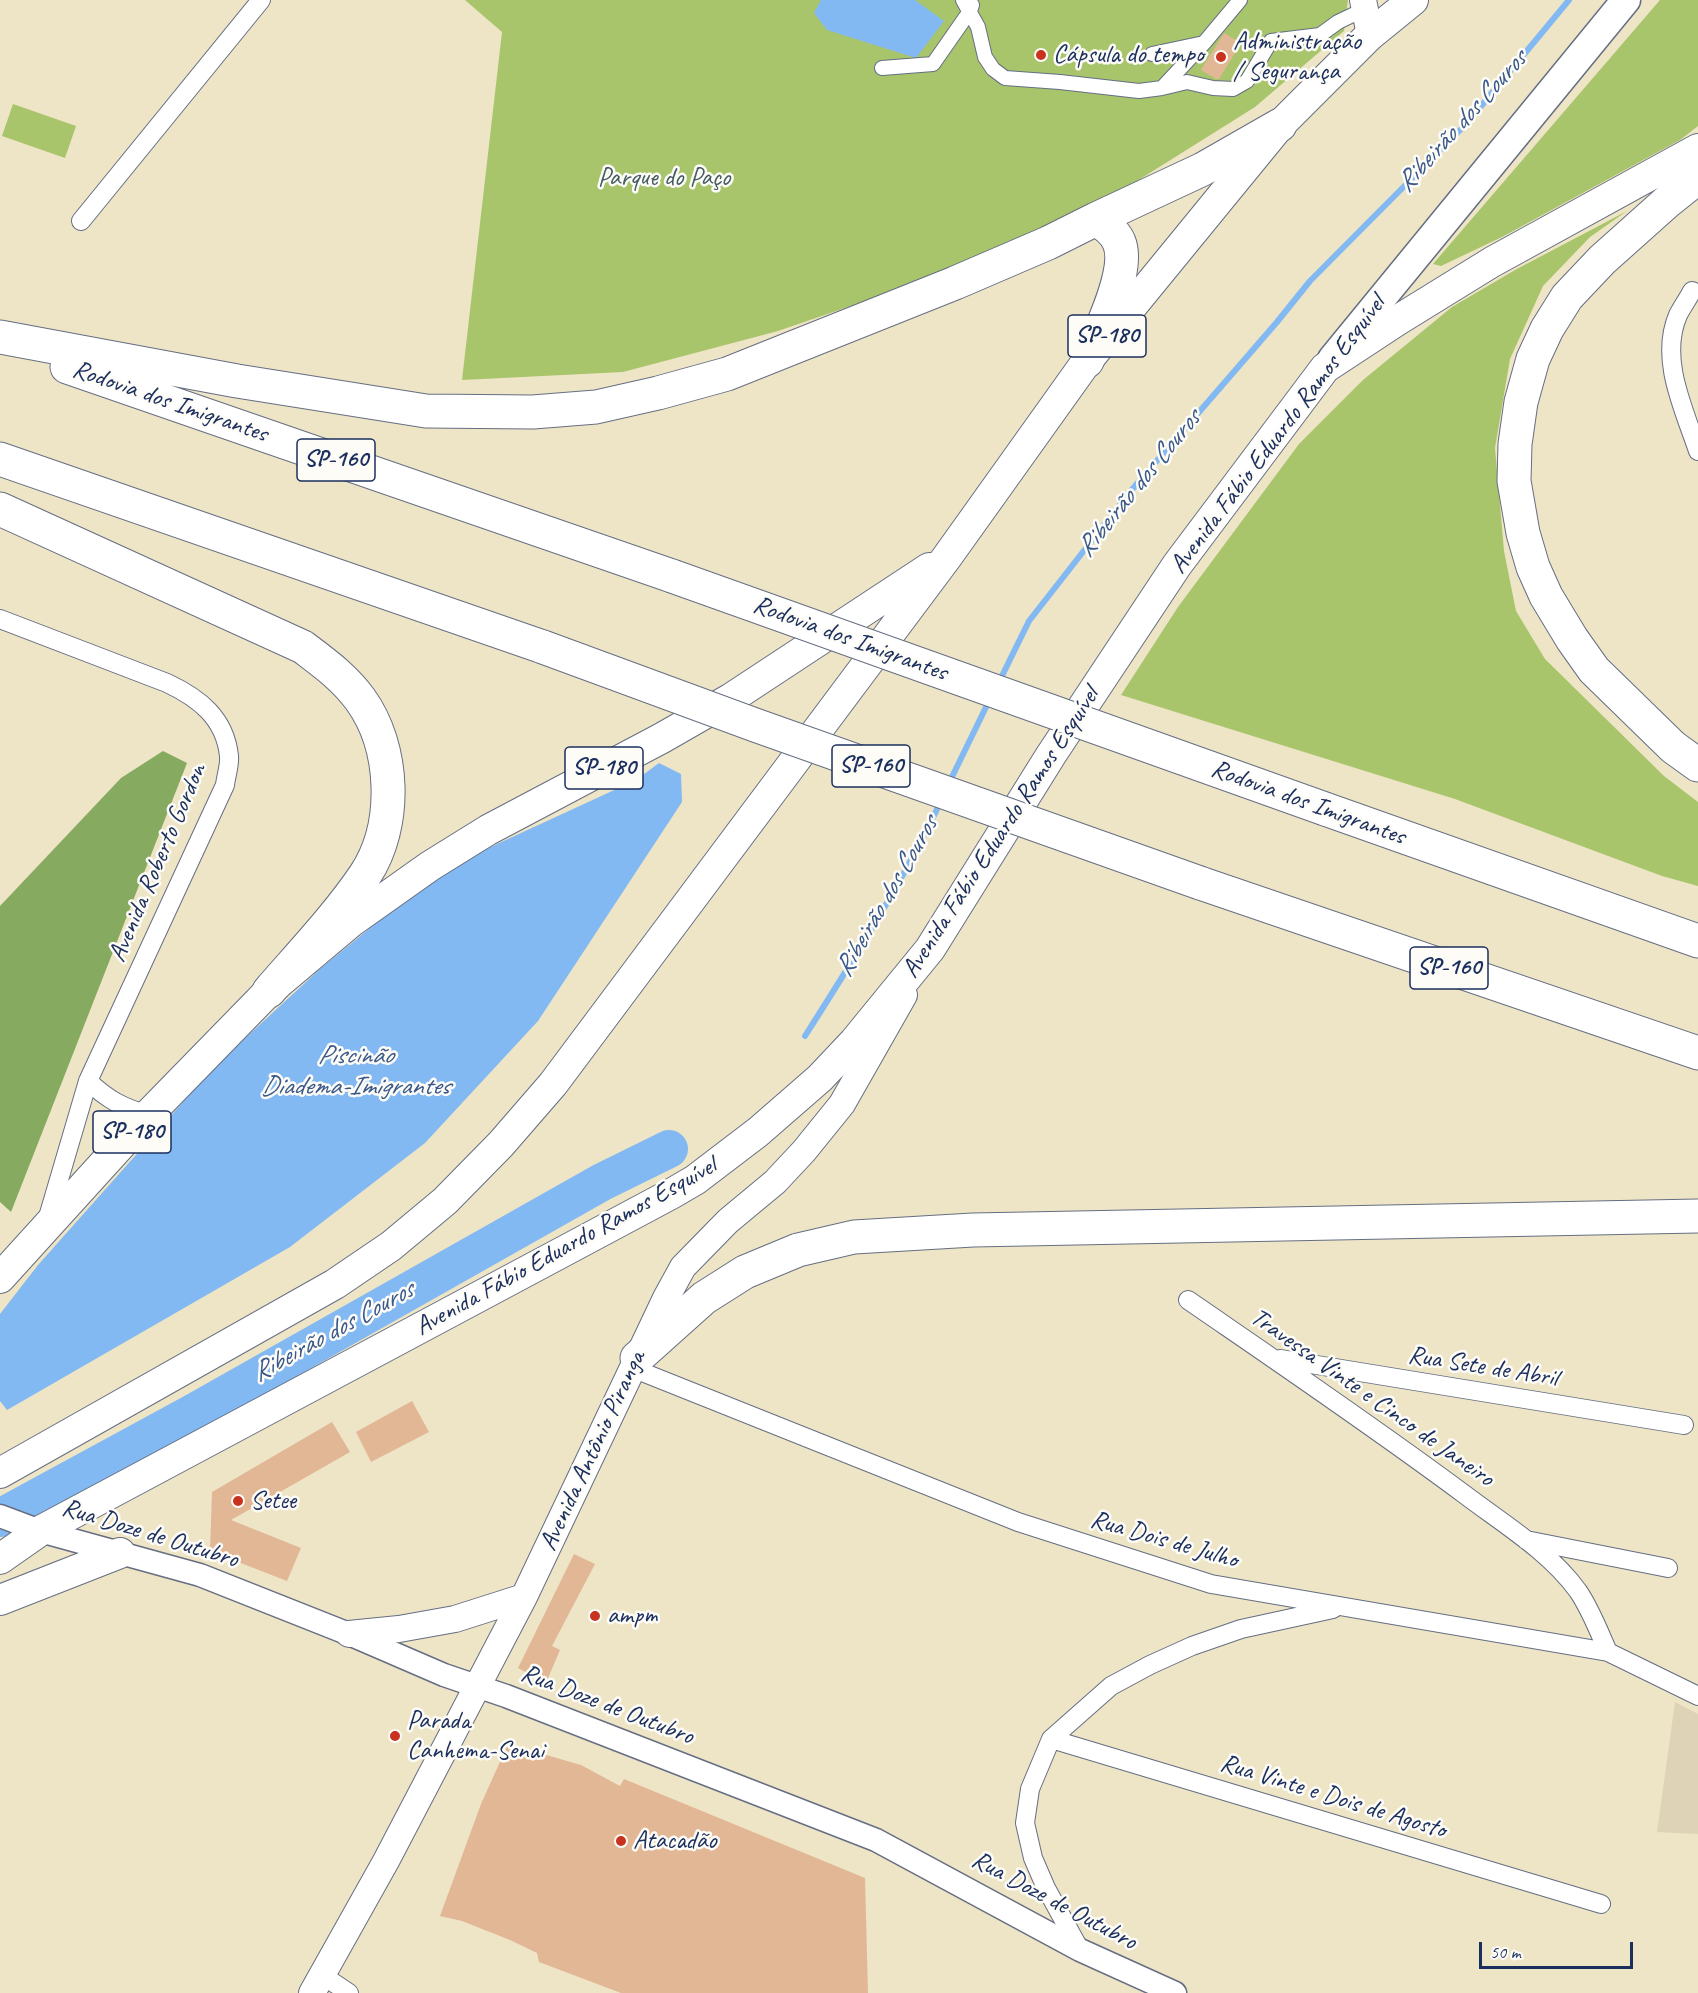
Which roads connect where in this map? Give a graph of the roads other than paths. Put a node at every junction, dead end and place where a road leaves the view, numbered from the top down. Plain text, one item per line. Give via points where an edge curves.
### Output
1 (261, 0) edge
2 (1240, 0) edge
3 (1413, 0) edge
4 (1626, 0) edge
5 (969, 4) edge
6 (1366, 15) edge
7 (1204, 43) junction
8 (1152, 54) dead end
9 (882, 68) dead end
10 (1162, 88) junction
11 (1280, 125) junction
12 (1698, 149) edge
13 (1698, 177) edge
14 (1096, 219) junction
15 (81, 221) dead end
16 (1692, 291) dead end
17 (0, 337) edge
18 (0, 344) edge
19 (1087, 361) junction
20 (1325, 368) junction
21 (1698, 451) edge
22 (0, 459) edge
23 (0, 509) edge
24 (947, 557) junction
25 (0, 620) edge
26 (1625, 698) junction
27 (1698, 736) edge
28 (1698, 765) edge
29 (1698, 940) edge
30 (930, 949) junction
31 (269, 991) junction
32 (1698, 1053) edge
33 (88, 1081) junction
34 (148, 1115) junction
35 (1698, 1216) edge
36 (46, 1225) junction
37 (0, 1278) edge
38 (1188, 1300) dead end
39 (1273, 1358) junction
40 (635, 1363) junction
41 (1684, 1425) dead end
42 (0, 1473) edge
43 (0, 1516) edge
44 (34, 1529) junction
45 (1525, 1540) junction
46 (120, 1553) junction
47 (0, 1558) edge
48 (1668, 1568) dead end
49 (524, 1597) junction
50 (0, 1600) edge
51 (1340, 1607) junction
52 (349, 1634) junction
53 (1608, 1652) junction
54 (478, 1685) junction
55 (1698, 1696) edge
56 (1051, 1739) junction
57 (1601, 1904) dead end
58 (1080, 1950) junction
59 (317, 1984) edge
60 (349, 1993) edge
61 (1175, 1993) edge

1 - 15 street
2 - 7 street
3 - 6 highway, SP-180
4 - 20 main road, Avenida Fábio Eduardo Ramos Esquível
5 - 9 street via 933,64
5 - 10 street via 985,57 1005,78 1139,91
6 - 10 street via 1338,22 1320,35 1271,41 1247,81 1233,89 1187,81
6 - 11 highway, SP-180
7 - 8 street
7 - 10 street
11 - 14 highway via 1203,169
11 - 19 highway, SP-180
12 - 20 highway via 1492,262
13 - 26 highway via 1602,260 1567,297 1533,359 1515,444 1514,481 1533,567 1546,596 1594,670
14 - 17 highway via 955,283 727,374 596,406 533,412 426,411
14 - 19 highway via 1119,242 1121,261 1113,300
16 - 21 street via 1678,316 1671,352 1676,387
18 - 29 highway, Rodovia dos Imigrantes / SP-160, bridge via 672,576
19 - 24 highway, SP-180
20 - 30 highway, Avenida Fábio Eduardo Ramos Esquível via 1171,575 1051,755
22 - 32 highway, SP-160, bridge via 543,647 1200,883
23 - 31 highway via 303,647 337,672 361,700 378,734 388,773 388,812 380,844 366,874 348,898
24 - 31 highway, SP-180 via 730,699 488,830 430,866 351,922
24 - 42 highway via 553,1083 445,1201 391,1246 335,1284
25 - 33 street, Avenida Roberto Gordon via 190,694 210,712 223,732 229,758 225,785
26 - 27 highway
26 - 28 highway via 1673,747
30 - 40 main road, Avenida Antônio Piranga via 842,1104 776,1182 728,1221 683,1267
30 - 44 highway, Avenida Fábio Eduardo Ramos Esquível via 820,1078 695,1180
31 - 34 highway, SP-180
33 - 34 street via 122,1107
33 - 36 street, Avenida Roberto Gordon
34 - 36 highway, SP-180
35 - 40 highway via 973,1230 855,1237 798,1250 745,1272 704,1298
36 - 37 highway, SP-180
38 - 39 street, Travessa Vinte e Cinco de Janeiro
39 - 41 street, Rua Sete de Abril
39 - 45 street, Travessa Vinte e Cinco de Janeiro via 1376,1428
40 - 49 main road, Avenida Antônio Piranga
40 - 51 street, Rua Dois de Julho via 1018,1522 1211,1584
43 - 44 street, Rua Doze de Outubro
44 - 46 street, Rua Doze de Outubro
44 - 47 highway, Avenida Fábio Eduardo Ramos Esquível
45 - 48 street, Travessa Vinte e Cinco de Janeiro
45 - 53 street, Travessa Vinte e Cinco de Janeiro via 1577,1591
46 - 50 highway
46 - 52 street, Rua Doze de Outubro via 200,1575
49 - 52 main road via 455,1619
49 - 54 main road, Avenida Antônio Piranga
51 - 53 street, Rua Dois de Julho
51 - 56 street via 1241,1629 1150,1665 1111,1686
52 - 54 street, Rua Doze de Outubro via 444,1675
53 - 55 street, Rua Dois de Julho
54 - 58 street, Rua Doze de Outubro via 876,1840
54 - 59 main road, Avenida Antônio Piranga
56 - 57 street, Rua Vinte e Dois de Agosto
56 - 58 street via 1030,1789 1025,1823 1033,1858
58 - 61 street, Rua Doze de Outubro
59 - 60 street

